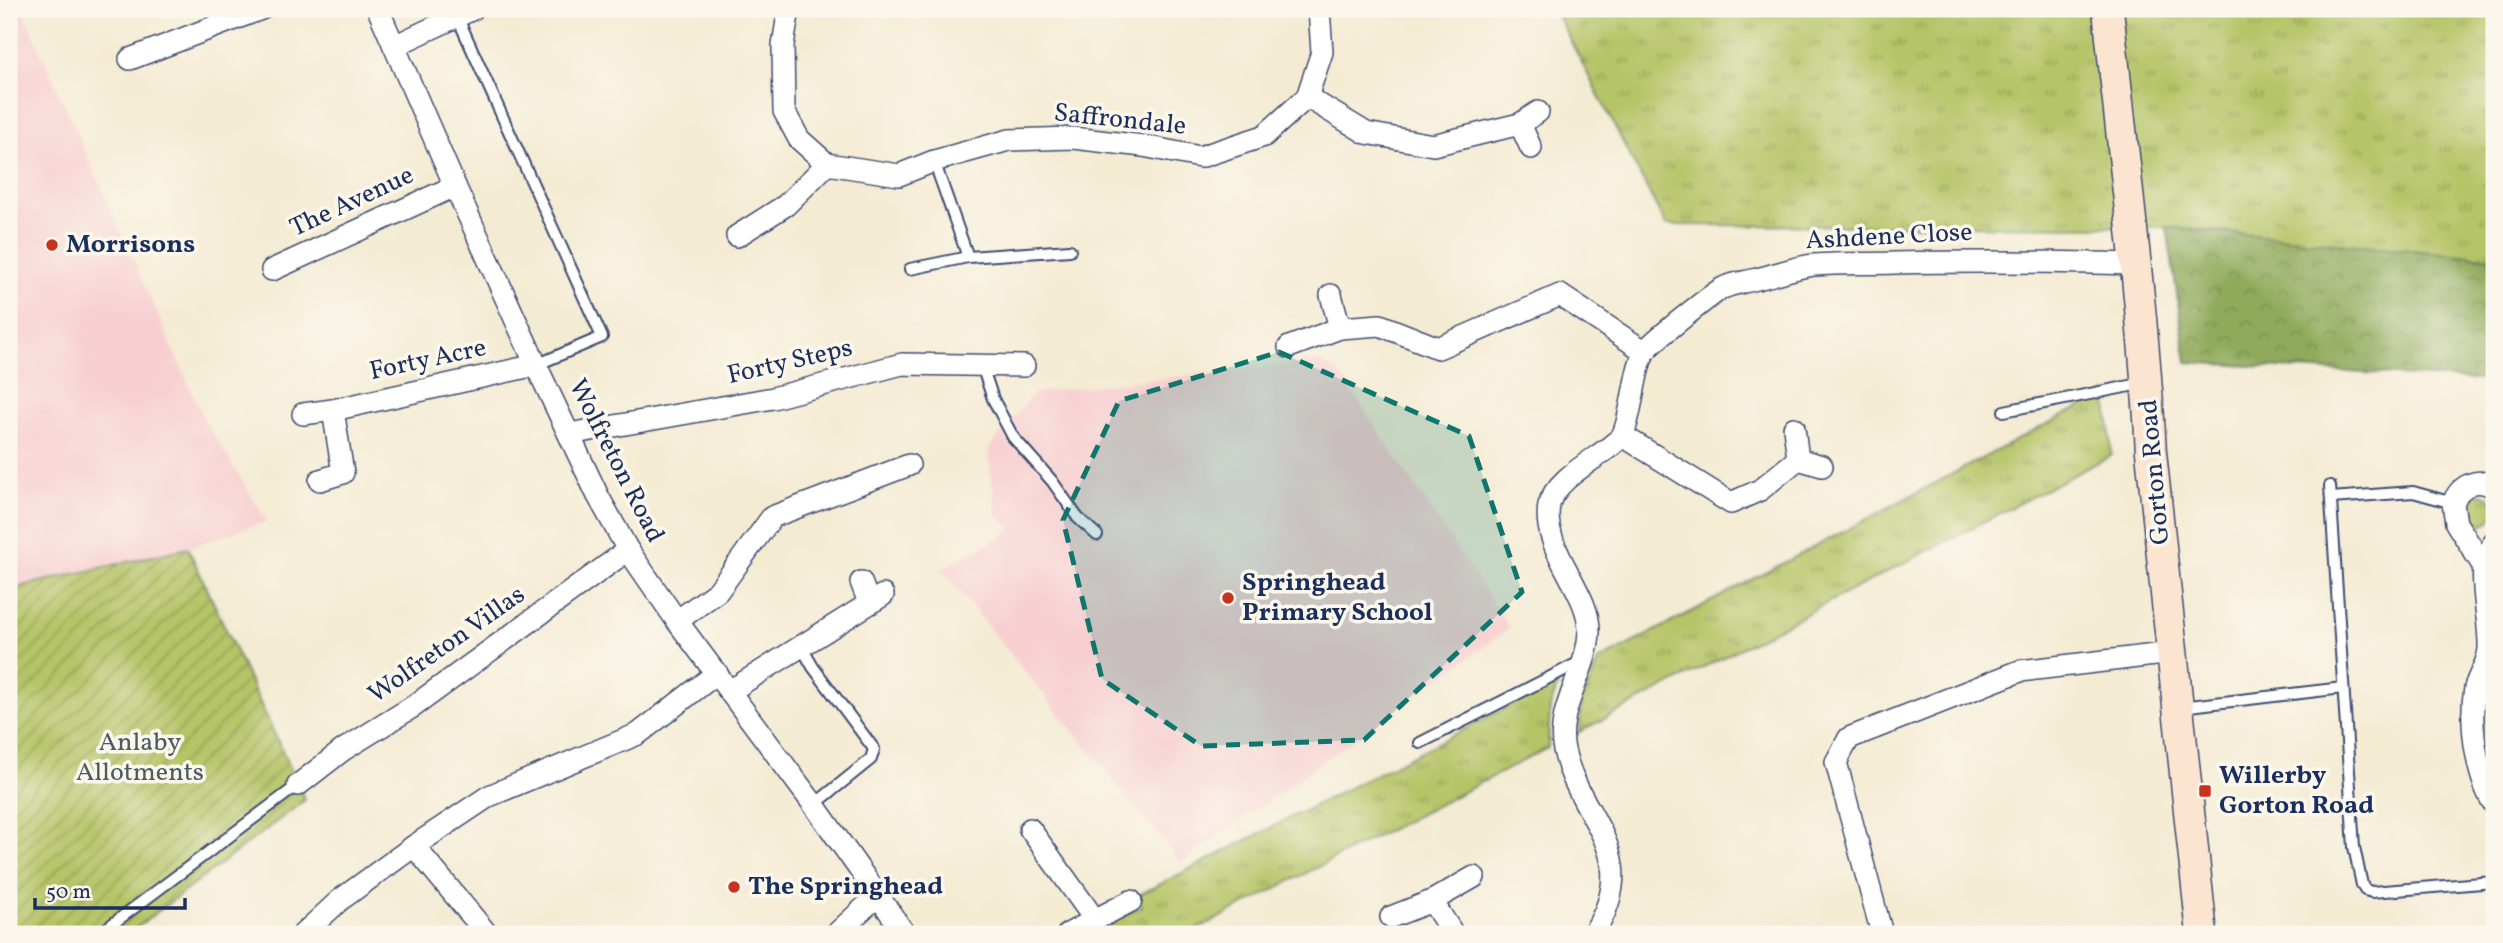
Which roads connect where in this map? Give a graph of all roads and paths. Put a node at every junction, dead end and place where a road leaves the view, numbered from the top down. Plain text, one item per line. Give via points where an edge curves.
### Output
1 (261, 9) edge
2 (379, 9) edge
3 (789, 9) edge
4 (1320, 9) edge
5 (2108, 9) edge
6 (461, 11) edge
7 (394, 46) junction
8 (130, 59) dead end
9 (1307, 97) junction
10 (1531, 148) dead end
11 (934, 161) junction
12 (827, 164) junction
13 (455, 186) junction
14 (733, 240) dead end
15 (1069, 250) dead end
16 (968, 257) junction
17 (2135, 264) junction
18 (910, 269) dead end
19 (272, 270) dead end
20 (1331, 295) dead end
21 (1340, 328) junction
22 (1289, 347) dead end
23 (1644, 351) junction
24 (536, 365) junction
25 (982, 366) junction
26 (1024, 366) dead end
27 (2147, 383) junction
28 (333, 410) junction
29 (2004, 411) dead end
30 (303, 414) dead end
31 (1794, 428) dead end
32 (569, 434) junction
33 (1623, 436) junction
34 (1798, 459) junction
35 (909, 465) dead end
36 (1822, 466) dead end
37 (320, 480) dead end
38 (2330, 485) dead end
39 (2494, 488) edge
40 (2331, 498) junction
41 (2453, 503) junction
42 (1097, 535) dead end
43 (2494, 542) edge
44 (628, 550) junction
45 (2484, 567) junction
46 (861, 582) dead end
47 (677, 621) junction
48 (802, 646) junction
49 (2172, 653) junction
50 (1582, 661) junction
51 (2490, 666) edge
52 (717, 673) junction
53 (2343, 688) junction
54 (730, 691) junction
55 (2178, 707) junction
56 (1420, 743) dead end
57 (298, 785) joint
58 (2494, 804) edge
59 (814, 805) junction
60 (1030, 829) dead end
61 (414, 846) junction
62 (1474, 877) dead end
63 (2494, 882) edge
64 (877, 896) junction
65 (1132, 901) dead end
66 (1432, 901) junction
67 (1391, 917) dead end
68 (1096, 920) junction
69 (478, 931) edge
70 (99, 934) edge
71 (303, 934) edge
72 (836, 934) edge
73 (905, 934) edge
74 (1068, 934) edge
75 (1453, 934) edge
76 (1593, 934) edge
77 (1882, 934) edge
78 (2202, 934) edge

1 - 8 street
2 - 7 street, Wolfreton Road
3 - 12 street via 783,45 784,111 799,139
4 - 9 street, Saffrondale via 1322,52
5 - 17 main road, Gorton Road
6 - 7 street
6 - 24 lane via 603,337
7 - 13 street, Wolfreton Road
9 - 10 street via 1366,133 1433,145 1529,118
9 - 11 street, Saffrondale via 1264,136 1200,157 1073,138 1009,140
11 - 12 street, Saffrondale via 899,175
11 - 16 lane
12 - 14 street via 786,205
13 - 19 street, The Avenue
13 - 24 street, Wolfreton Road
15 - 16 lane
16 - 18 lane
17 - 23 street, Ashdene Close via 1811,265 1722,288
17 - 27 main road, Gorton Road
20 - 21 street
21 - 22 street
21 - 23 street via 1380,325 1439,357 1560,295
23 - 33 street
24 - 28 street, Forty Acre
24 - 32 street, Wolfreton Road
25 - 26 street, Forty Steps
25 - 32 street, Forty Steps via 902,364 773,398
25 - 42 lane via 1013,437
27 - 29 lane
27 - 49 main road, Gorton Road
28 - 30 street, Forty Acre
28 - 37 street via 343,473
31 - 34 street
32 - 44 street, Wolfreton Road
33 - 34 street via 1731,503 1760,490
33 - 50 street via 1568,477 1549,505 1549,527 1586,615 1589,630
34 - 36 street
35 - 47 street via 772,517 718,592
38 - 40 lane
39 - 41 street via 2480,482 2470,484
40 - 41 lane via 2413,492
40 - 53 lane
41 - 45 street via 2456,523
43 - 45 street
44 - 47 street, Wolfreton Road
44 - 57 street, Wolfreton Villas
45 - 51 street
46 - 48 street via 876,599
47 - 52 street, Wolfreton Road
48 - 54 street
48 - 59 lane via 874,748 871,759
49 - 55 main road, Gorton Road
49 - 77 street via 2020,671 1849,738 1836,762
50 - 56 lane
50 - 76 street via 1563,727 1564,747 1570,769 1606,839 1612,867 1611,892
51 - 58 street via 2476,685 2475,733 2483,785
52 - 54 street, Wolfreton Road
52 - 61 street via 638,734 489,796
53 - 55 lane
53 - 63 lane via 2354,847 2365,890
54 - 59 street, Wolfreton Road
55 - 78 main road, Gorton Road
57 - 70 lane
59 - 64 street, Wolfreton Road
60 - 68 street
61 - 69 street
61 - 71 street via 340,900
62 - 66 street
64 - 72 street
64 - 73 street, Wolfreton Road
65 - 68 street
66 - 67 street
66 - 75 street
68 - 74 street

